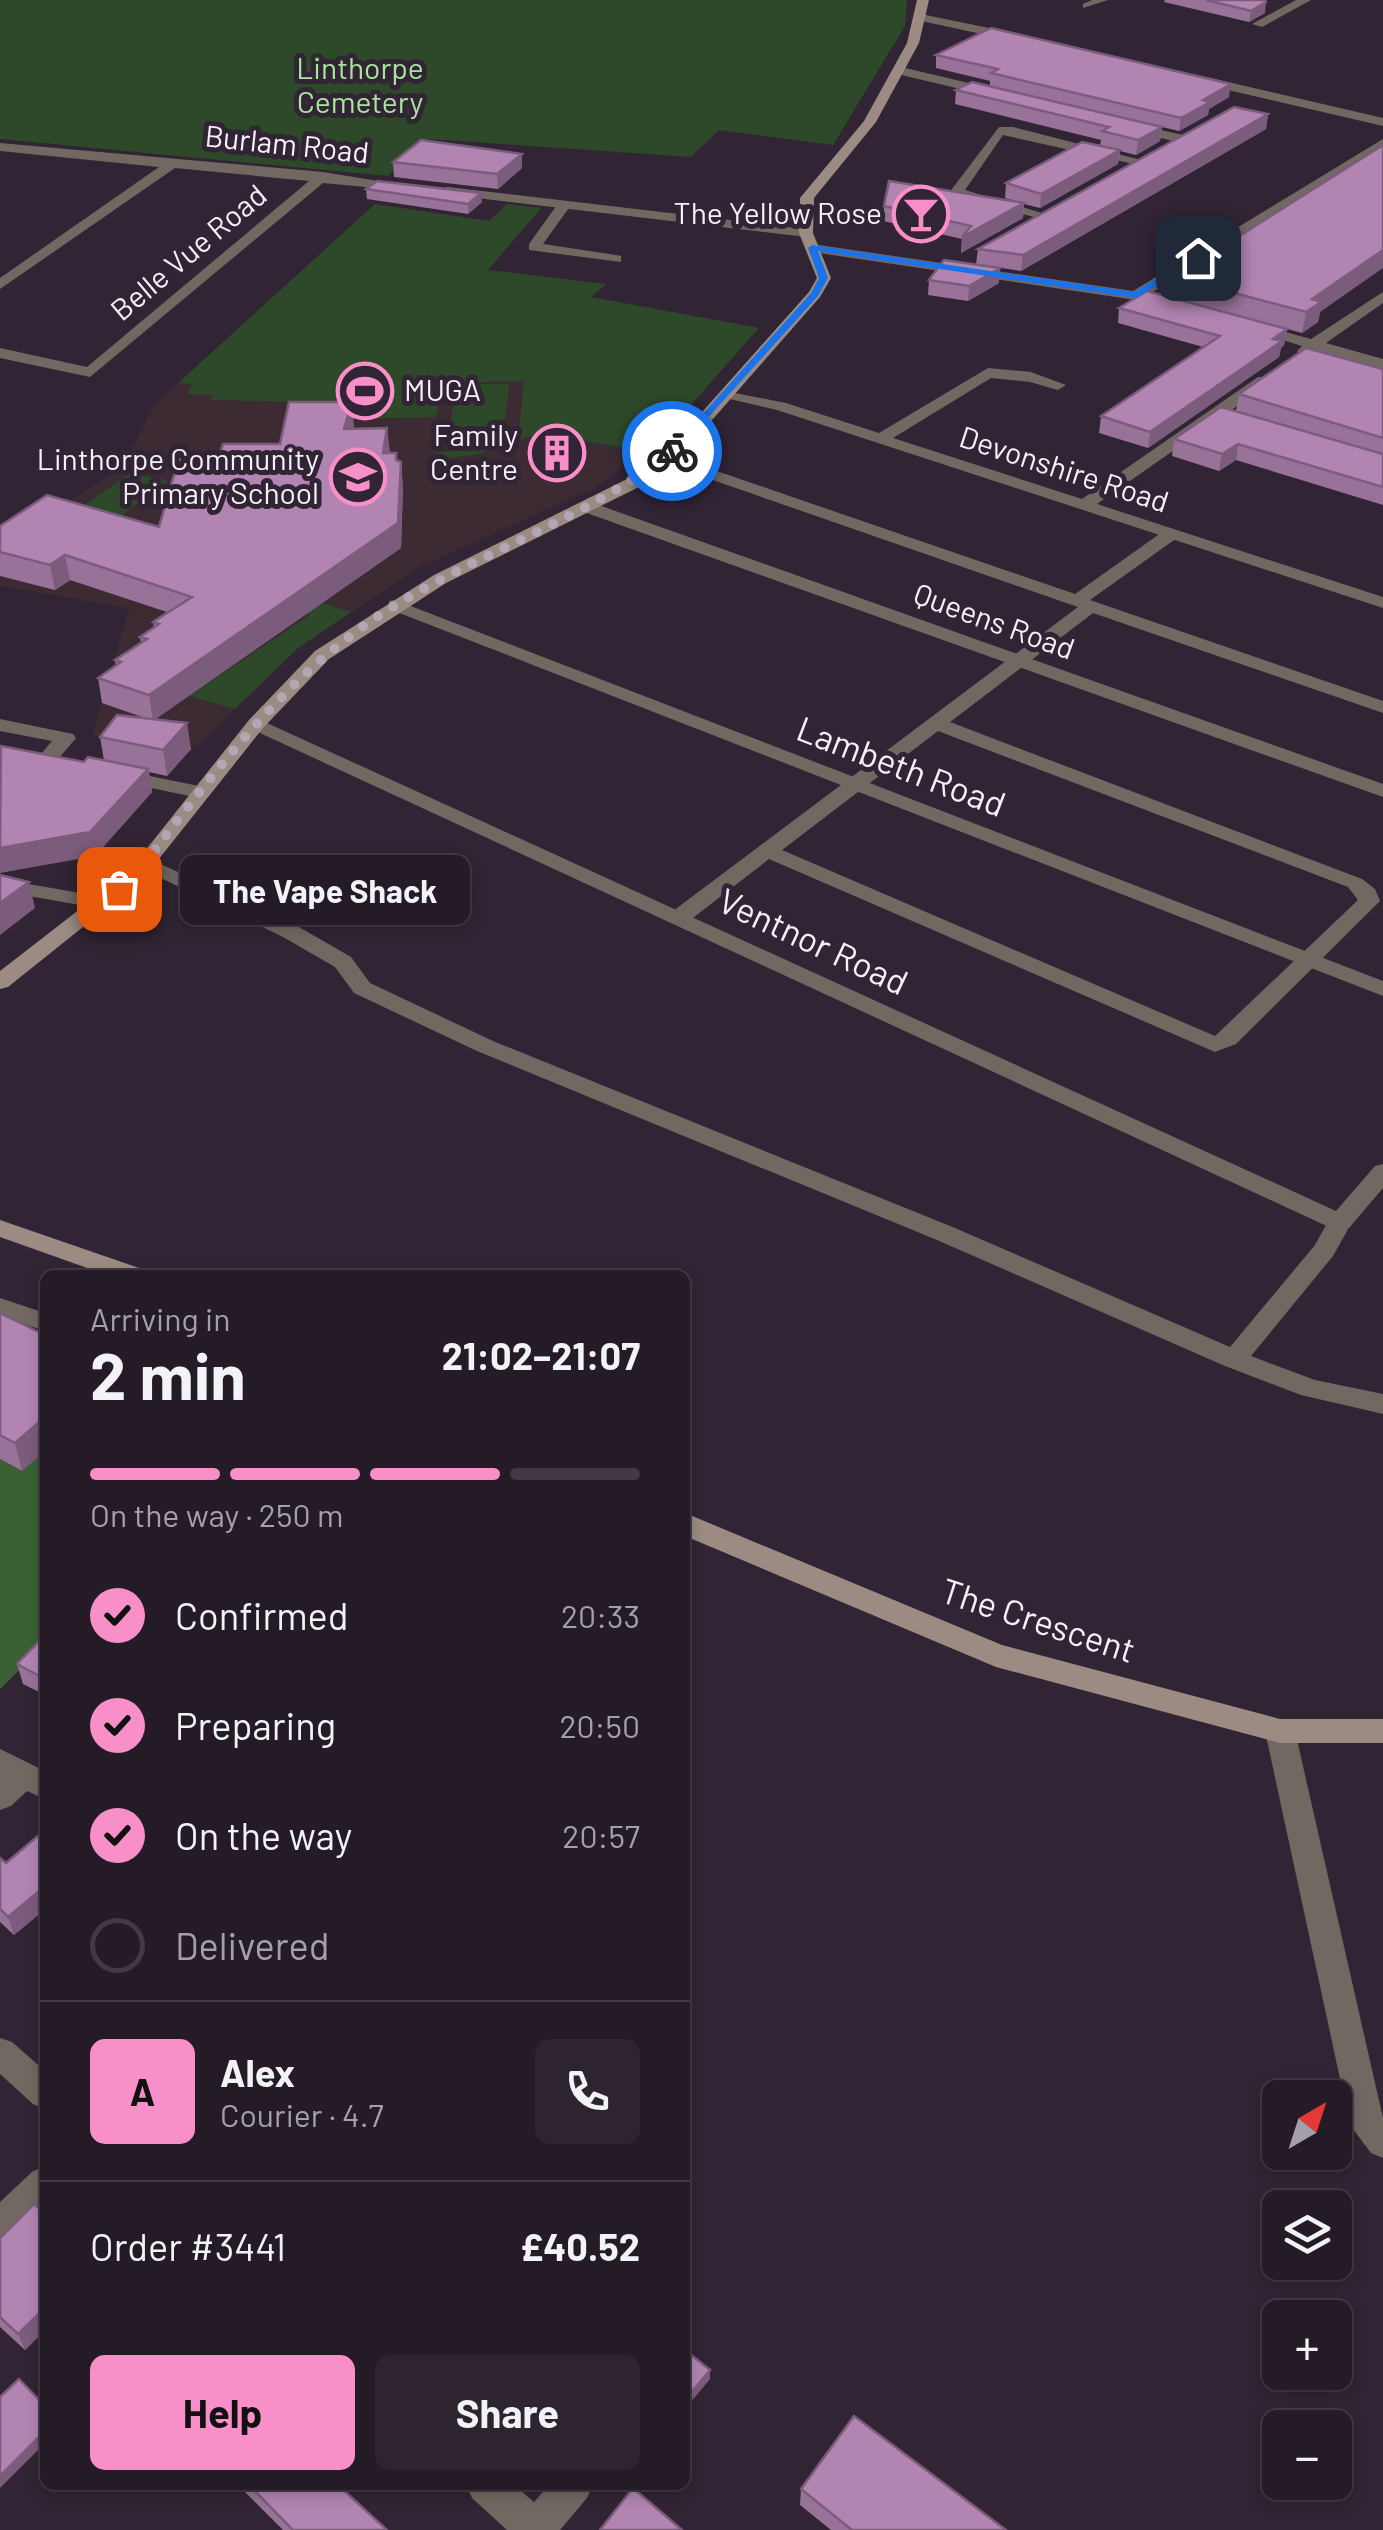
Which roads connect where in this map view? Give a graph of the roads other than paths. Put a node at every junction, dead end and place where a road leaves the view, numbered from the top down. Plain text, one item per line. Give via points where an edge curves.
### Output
1 (923, 0) edge
2 (1102, 0) edge
3 (1305, 0) edge
4 (1088, 6) dead end
5 (920, 18) junction
6 (1258, 24) edge
7 (1034, 42) edge
8 (897, 70) junction
9 (1186, 77) edge
10 (1262, 94) junction
11 (1010, 97) edge
12 (1245, 103) dead end
13 (1379, 118) edge
14 (1122, 125) edge
15 (1195, 130) edge
16 (1178, 138) junction
17 (1383, 143) edge
18 (0, 146) edge
19 (176, 161) junction
20 (1138, 162) junction
21 (1122, 171) edge
22 (323, 176) junction
23 (564, 205) junction
24 (1056, 208) edge
25 (1040, 217) junction
26 (1026, 226) edge
27 (809, 241) junction
28 (616, 258) dead end
29 (0, 285) edge
30 (1136, 296) junction
31 (1383, 296) edge
32 (1189, 310) edge
33 (1243, 325) edge
34 (1314, 344) junction
35 (0, 353) edge
36 (1298, 356) edge
37 (1383, 364) edge
38 (1282, 367) edge
39 (1058, 385) dead end
40 (726, 396) junction
41 (1216, 414) junction
42 (1235, 419) edge
43 (880, 439) junction
44 (664, 458) junction
45 (1084, 506) junction
46 (586, 507) junction
47 (1171, 534) junction
48 (1084, 603) junction
49 (1383, 603) edge
50 (395, 605) junction
51 (1018, 660) junction
52 (1383, 707) edge
53 (936, 723) junction
54 (0, 724) edge
55 (256, 724) junction
56 (857, 784) junction
57 (1383, 791) edge
58 (199, 792) junction
59 (768, 851) junction
60 (144, 864) junction
61 (0, 885) edge
62 (103, 903) junction
63 (681, 916) junction
64 (1310, 961) junction
65 (0, 982) edge
66 (1383, 989) edge
67 (1383, 1172) edge
68 (1340, 1222) junction
69 (0, 1228) edge
70 (119, 1270) edge
71 (0, 1307) edge
72 (40, 1320) edge
73 (1234, 1359) junction
74 (1383, 1404) edge
75 (690, 1526) edge
76 (1383, 1730) edge
77 (1280, 1731) junction
78 (22, 1774) edge
79 (0, 1797) edge
80 (0, 2053) edge
81 (40, 2089) edge
82 (1383, 2142) edge
83 (40, 2188) edge
84 (0, 2225) edge
85 (491, 2490) edge
86 (570, 2490) edge
87 (535, 2530) edge

1 - 5 street
2 - 4 street
3 - 6 street
5 - 7 street
5 - 8 street
8 - 11 street
8 - 27 street via 870,122 806,198
9 - 10 street
10 - 12 street
10 - 13 street
14 - 16 street
15 - 16 street
16 - 20 street
17 - 30 street
18 - 19 street, Burlam Road
19 - 22 street, Burlam Road
19 - 29 street
20 - 21 street
20 - 25 street via 998,131 957,192
22 - 23 street, Burlam Road
22 - 35 street, Belle Vue Road via 90,372
23 - 27 street, Burlam Road
23 - 28 street via 534,247
24 - 25 street
25 - 26 street
27 - 30 street, Burlam Road
27 - 40 street via 824,278
30 - 32 street, Burlam Road
31 - 34 street
33 - 34 street
34 - 36 street
34 - 37 street
38 - 41 street
39 - 43 street via 988,372
40 - 43 street, Devonshire Road
40 - 44 street
41 - 42 street
41 - 45 street
43 - 45 street, Devonshire Road
44 - 46 street
44 - 48 street
45 - 47 street, Devonshire Road
46 - 50 street
46 - 51 street, Queens Road
47 - 48 street
47 - 49 street, Devonshire Road
48 - 51 street
48 - 52 street
50 - 55 street via 322,654
50 - 56 street, Lambeth Road
51 - 53 street
51 - 57 street, Queens Road
53 - 56 street
53 - 64 street via 1356,883 1369,901
54 - 58 street via 66,738 46,761
55 - 58 street
55 - 63 street, Ventnor Road
56 - 59 street
56 - 64 street, Lambeth Road
58 - 60 street
59 - 63 street
59 - 64 street via 1215,1045
60 - 62 street
60 - 73 street via 292,932 343,962 362,988 484,1046
61 - 62 street
62 - 65 street
63 - 68 street, Ventnor Road
64 - 66 street, Lambeth Road
67 - 68 street
68 - 73 street
69 - 70 street
71 - 72 street
73 - 74 street via 1310,1388
75 - 77 street, The Crescent via 996,1655
76 - 77 street, The Crescent
77 - 82 street via 1367,2125
78 - 79 street
80 - 81 street
83 - 84 street
85 - 87 street
86 - 87 street

